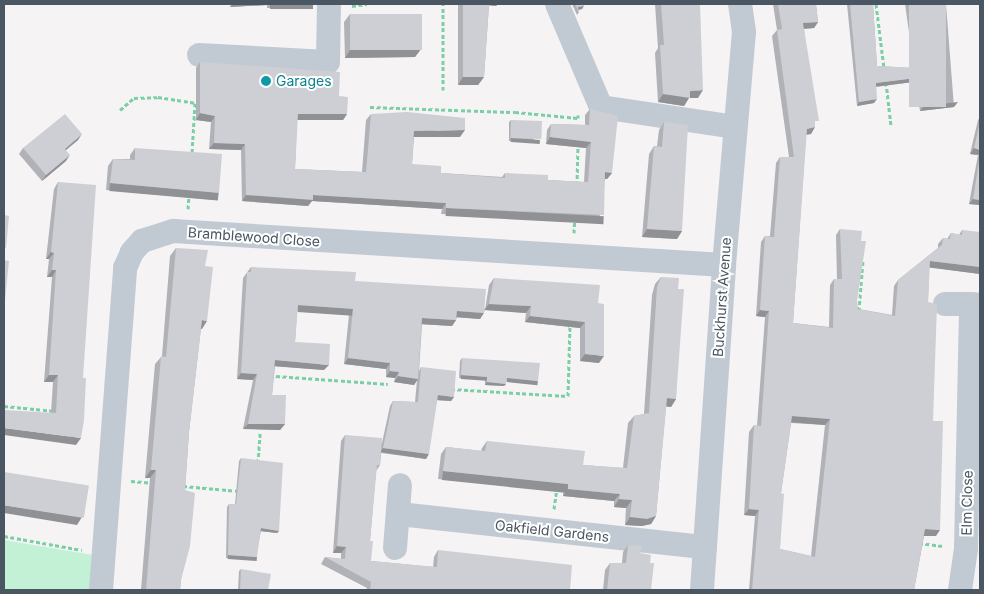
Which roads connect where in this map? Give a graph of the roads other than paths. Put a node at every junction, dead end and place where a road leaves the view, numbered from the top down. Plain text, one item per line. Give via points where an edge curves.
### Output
1 (329, 4) edge
2 (557, 4) edge
3 (740, 4) edge
4 (199, 54) dead end
5 (735, 126) junction
6 (724, 265) junction
7 (945, 304) dead end
8 (976, 304) edge
9 (400, 485) dead end
10 (399, 514) junction
11 (705, 547) junction
12 (395, 548) dead end
13 (101, 590) edge
14 (702, 590) edge
15 (960, 590) edge

1 - 4 street via 328,62
2 - 5 street via 601,107
3 - 5 street, Buckhurst Avenue via 744,32
5 - 6 street, Buckhurst Avenue
6 - 11 street, Buckhurst Avenue
6 - 13 street, Bramblewood Close via 187,232 157,234 142,241 132,252 125,268
7 - 8 street
8 - 15 street, Elm Close via 966,549
9 - 10 street
10 - 11 street, Oakfield Gardens
10 - 12 street
11 - 14 street, Buckhurst Avenue

